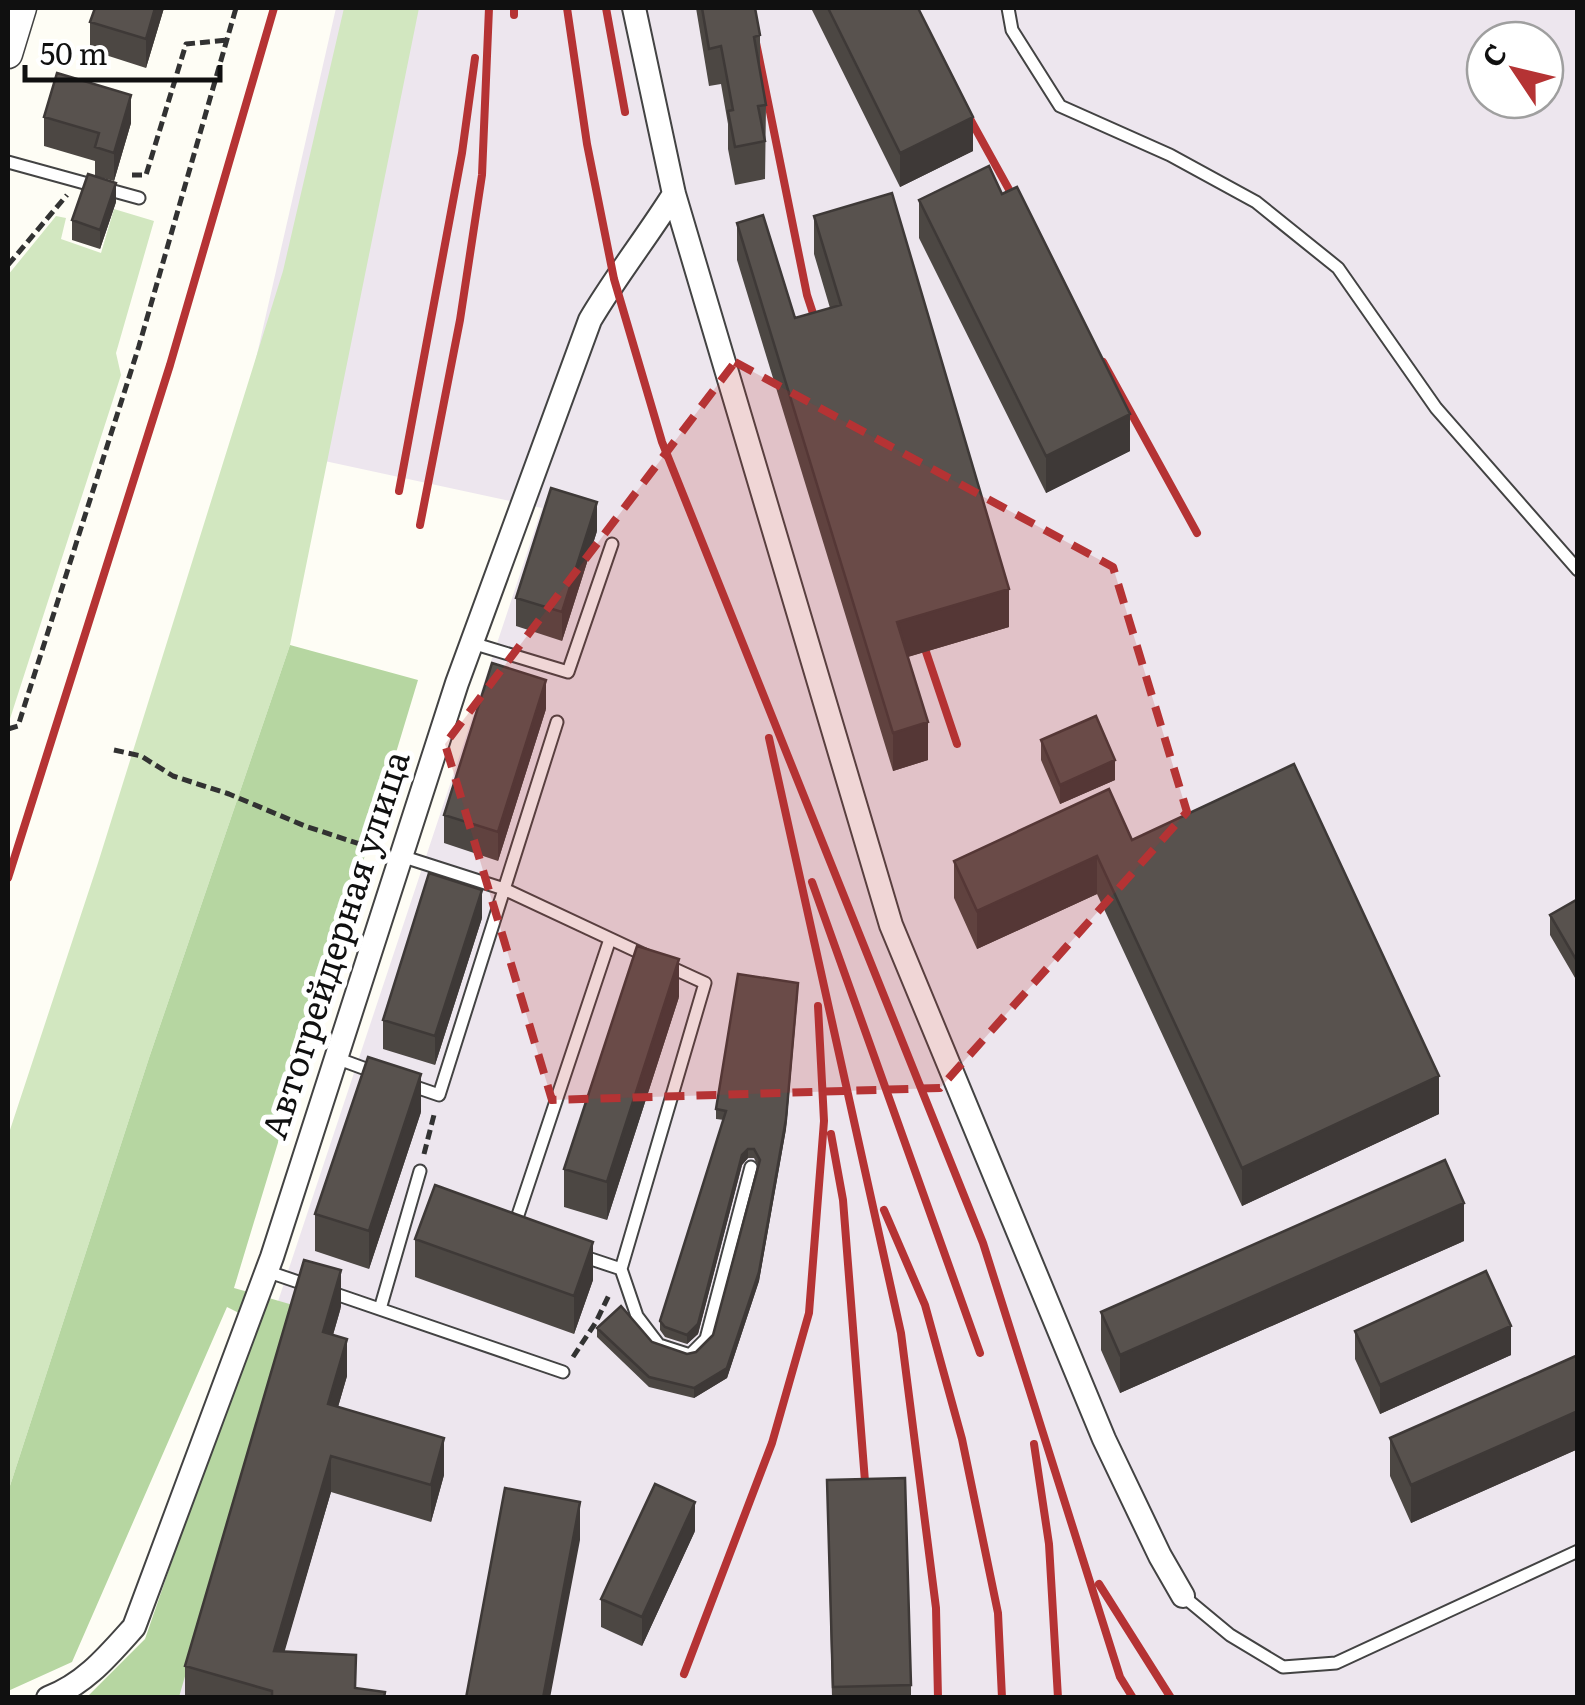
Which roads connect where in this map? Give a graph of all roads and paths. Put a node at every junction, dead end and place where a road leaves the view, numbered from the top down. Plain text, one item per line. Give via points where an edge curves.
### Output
1 (22, 8) edge
2 (236, 8) edge
3 (634, 8) edge
4 (1008, 8) edge
5 (227, 40) junction
6 (8, 54) edge
7 (8, 162) edge
8 (127, 176) dead end
9 (80, 182) junction
10 (674, 194) junction
11 (139, 198) dead end
12 (8, 265) edge
13 (612, 544) dead end
14 (1578, 570) edge
15 (472, 644) junction
16 (557, 722) dead end
17 (8, 728) edge
18 (114, 750) dead end
19 (401, 856) junction
20 (504, 889) junction
21 (610, 939) junction
22 (336, 1058) junction
23 (388, 1076) edge
24 (405, 1083) edge
25 (439, 1095) junction
26 (751, 1168) dead end
27 (420, 1172) joint
28 (521, 1235) edge
29 (571, 1252) edge
30 (621, 1269) junction
31 (266, 1271) junction
32 (380, 1310) junction
33 (564, 1372) joint
34 (1578, 1551) edge
35 (1183, 1596) joint
36 (48, 1698) edge

1 - 6 street
2 - 5 path
3 - 10 street
4 - 14 lane via 1012,30 1060,106 1256,202 1338,268 1436,408
5 - 8 path via 186,44 146,175
5 - 17 path via 18,726
7 - 9 lane
9 - 11 lane
9 - 12 path
10 - 15 street, Автогрейдерная улица via 590,320
10 - 35 street via 892,925 1104,1439
13 - 15 lane via 568,672
15 - 19 street, Автогрейдерная улица
16 - 20 lane
18 - 19 path via 304,826
19 - 20 lane
19 - 22 street, Автогрейдерная улица
20 - 21 lane
20 - 25 lane
21 - 28 lane via 517,1218
21 - 30 lane via 705,983
22 - 23 lane
22 - 31 street, Автогрейдерная улица
24 - 25 lane
25 - 27 path
26 - 30 lane via 706,1339 690,1354 659,1345 637,1316
27 - 32 lane
29 - 30 lane
30 - 33 path
31 - 32 lane
31 - 36 street, Автогрейдерная улица via 134,1627 96,1670
32 - 33 lane
34 - 35 lane via 1336,1663 1283,1668

